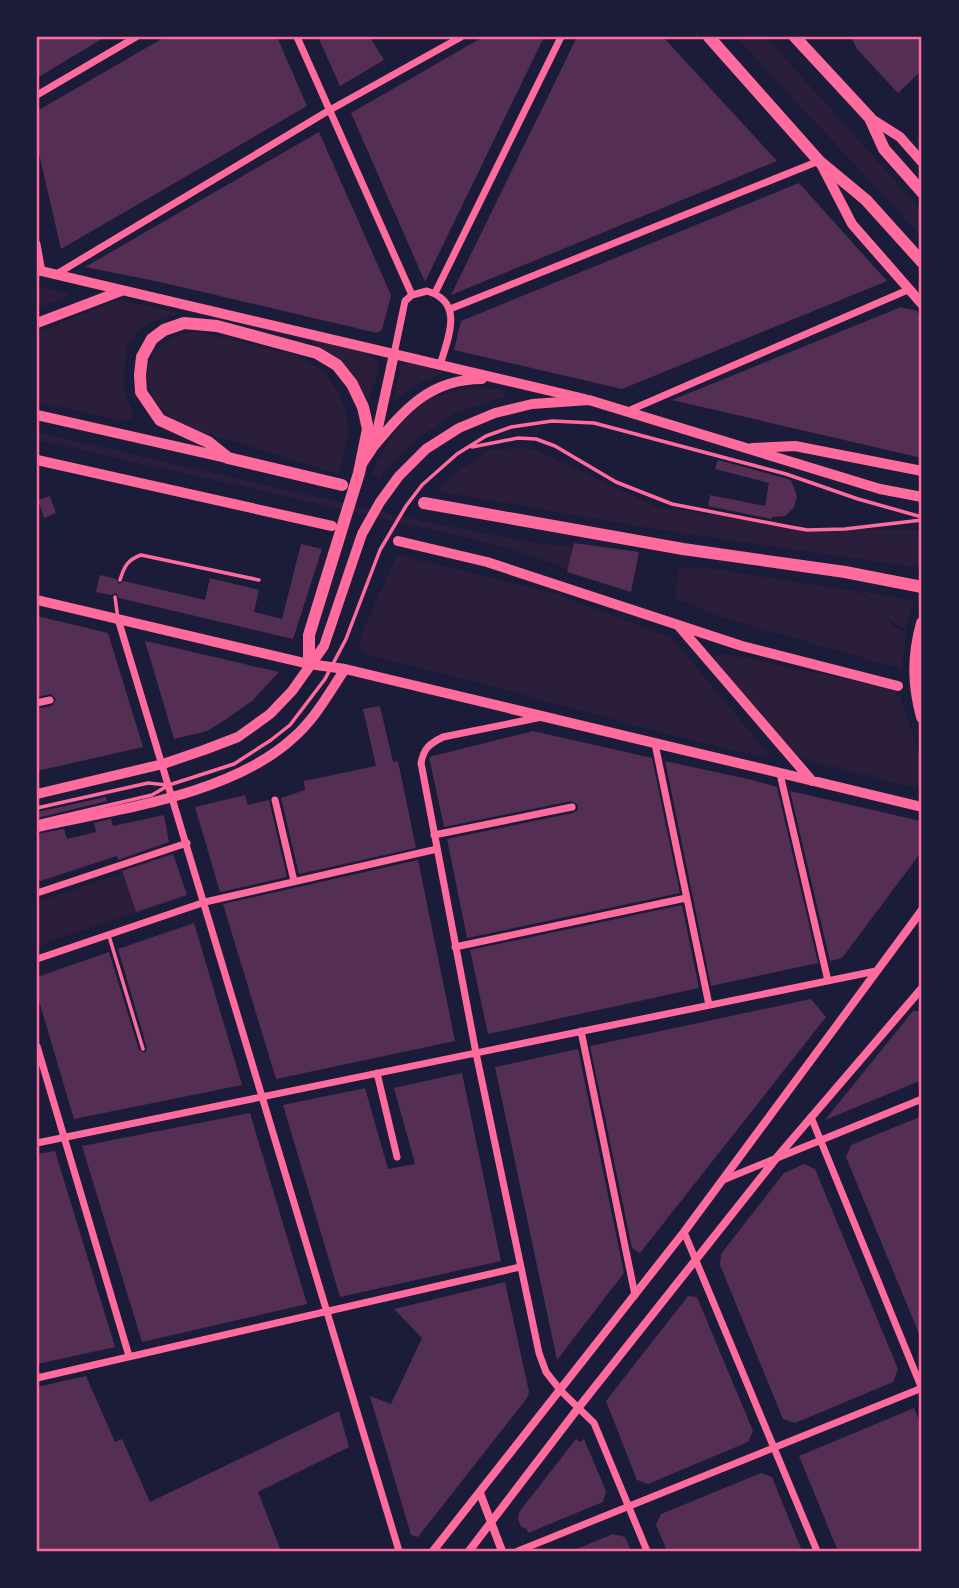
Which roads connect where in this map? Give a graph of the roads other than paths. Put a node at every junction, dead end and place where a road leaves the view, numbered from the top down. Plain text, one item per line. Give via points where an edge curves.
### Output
1 (136, 37) edge
2 (297, 37) edge
3 (461, 37) edge
4 (561, 37) edge
5 (709, 37) edge
6 (796, 37) edge
7 (37, 95) edge
8 (328, 111) junction
9 (870, 118) junction
10 (819, 161) junction
11 (922, 162) edge
12 (922, 192) edge
13 (37, 244) edge
14 (922, 262) edge
15 (40, 271) edge
16 (55, 275) junction
17 (910, 289) junction
18 (121, 291) junction
19 (435, 293) junction
20 (412, 295) junction
21 (922, 304) edge
22 (450, 309) junction
23 (37, 323) edge
24 (394, 354) junction
25 (440, 365) junction
26 (500, 379) junction
27 (589, 400) junction
28 (628, 411) junction
29 (37, 415) edge
30 (374, 446) junction
31 (752, 448) junction
32 (466, 449) junction
33 (228, 458) junction
34 (37, 460) edge
35 (360, 469) junction
36 (922, 471) edge
37 (342, 485) dead end
38 (922, 497) edge
39 (424, 503) dead end
40 (922, 518) edge
41 (332, 526) dead end
42 (398, 541) dead end
43 (120, 580) dead end
44 (259, 580) dead end
45 (922, 587) edge
46 (116, 597) dead end
47 (39, 601) edge
48 (118, 619) junction
49 (676, 622) junction
50 (922, 623) edge
51 (309, 664) junction
52 (331, 667) junction
53 (345, 669) junction
54 (898, 686) dead end
55 (50, 699) dead end
56 (37, 703) edge
57 (921, 712) edge
58 (543, 717) junction
59 (655, 744) junction
60 (163, 764) junction
61 (780, 774) junction
62 (812, 782) junction
63 (171, 791) junction
64 (37, 794) edge
65 (275, 800) dead end
66 (572, 807) dead end
67 (922, 807) edge
68 (37, 808) edge
69 (37, 825) edge
70 (434, 835) junction
71 (187, 843) junction
72 (437, 849) junction
73 (294, 881) junction
74 (37, 893) edge
75 (686, 898) junction
76 (205, 902) junction
77 (922, 910) edge
78 (108, 934) junction
79 (455, 947) junction
80 (37, 959) edge
81 (876, 971) junction
82 (828, 981) junction
83 (922, 988) edge
84 (709, 1005) junction
85 (581, 1031) junction
86 (37, 1046) edge
87 (143, 1049) dead end
88 (476, 1053) junction
89 (377, 1073) junction
90 (264, 1097) junction
91 (922, 1099) edge
92 (811, 1117) junction
93 (64, 1137) junction
94 (820, 1140) junction
95 (37, 1143) edge
96 (778, 1156) junction
97 (397, 1157) dead end
98 (723, 1180) junction
99 (684, 1232) junction
100 (696, 1259) junction
101 (520, 1268) junction
102 (635, 1295) junction
103 (328, 1311) junction
104 (129, 1356) junction
105 (37, 1378) edge
106 (922, 1389) edge
107 (561, 1391) junction
108 (579, 1407) junction
109 (775, 1448) junction
110 (480, 1493) junction
111 (629, 1508) junction
112 (491, 1523) junction
113 (399, 1551) edge
114 (433, 1551) edge
115 (469, 1551) edge
116 (502, 1551) edge
117 (518, 1551) edge
118 (647, 1551) edge
119 (817, 1551) edge

1 - 7 street
2 - 8 street
3 - 8 street
4 - 19 street
5 - 10 highway
6 - 9 highway
8 - 16 street
8 - 20 street
9 - 11 main road via 900,137
9 - 12 highway via 884,149
10 - 14 highway via 866,200
10 - 17 main road via 852,224
10 - 22 street
13 - 15 street
15 - 16 main road
16 - 18 main road
17 - 21 main road
17 - 28 street
18 - 23 main road
18 - 24 main road
19 - 20 street
19 - 22 street
20 - 24 street via 405,301
22 - 25 street via 451,325
24 - 25 main road
24 - 30 main road
25 - 26 main road
26 - 27 main road
26 - 30 main road via 463,379 421,396
27 - 28 main road
27 - 51 main road via 532,404 495,413 459,428 426,450 399,476 362,534 324,646
28 - 31 main road
29 - 33 main road
30 - 35 main road
31 - 36 main road via 795,446
31 - 38 main road via 880,489
32 - 40 lane via 518,438 536,439 616,482 672,504 807,530
32 - 40 lane via 486,436 531,422 594,423 786,474
32 - 52 lane via 422,485 393,525
33 - 35 highway via 208,442 160,420 141,392 142,357 164,330 184,323 217,326 317,353 337,365 352,384 368,429
33 - 37 highway
34 - 41 main road
35 - 51 highway via 309,635
39 - 45 highway
42 - 49 main road via 487,562
43 - 44 lane via 125,564 141,555
46 - 48 lane
47 - 48 main road
48 - 51 main road
48 - 60 street
49 - 54 main road via 742,646
49 - 62 main road
50 - 57 highway via 914,675
51 - 52 main road
51 - 60 main road via 270,715 238,737
52 - 53 main road
52 - 63 lane via 308,703 271,740 234,764
53 - 58 main road
53 - 63 main road via 312,719 274,754 217,783
55 - 56 street
58 - 59 main road
58 - 70 street via 443,737 429,744 421,764
59 - 61 main road
59 - 75 street
60 - 63 street
60 - 64 main road
61 - 62 main road
61 - 82 street
62 - 67 main road
63 - 68 lane via 148,783
63 - 69 main road
63 - 71 street
65 - 73 street
66 - 70 street
70 - 72 street
71 - 74 street
71 - 76 street
72 - 73 street
72 - 79 street
73 - 76 street
75 - 79 street
75 - 84 street
76 - 78 street
76 - 90 street
77 - 81 street
78 - 80 street
78 - 87 lane
79 - 88 street
81 - 82 street
81 - 98 street
82 - 84 street
83 - 92 street
84 - 85 street
85 - 88 street
85 - 102 street
86 - 93 street
88 - 89 street
88 - 101 street
89 - 90 street
89 - 97 street
90 - 93 street
90 - 103 street
91 - 94 street
92 - 94 street
92 - 96 street
93 - 95 street
93 - 104 street
94 - 96 street
94 - 106 street
96 - 98 street
96 - 100 street
98 - 99 street
99 - 100 street
99 - 102 street
100 - 108 street
100 - 109 street
101 - 103 street
101 - 107 street via 539,1353
102 - 107 street
103 - 104 street
103 - 113 street
104 - 105 street
106 - 109 street
107 - 108 street
107 - 110 street
108 - 111 street via 594,1423
108 - 112 street
109 - 111 street
109 - 119 street
110 - 112 street
110 - 114 street
111 - 117 street
111 - 118 street
112 - 115 street
112 - 116 street

